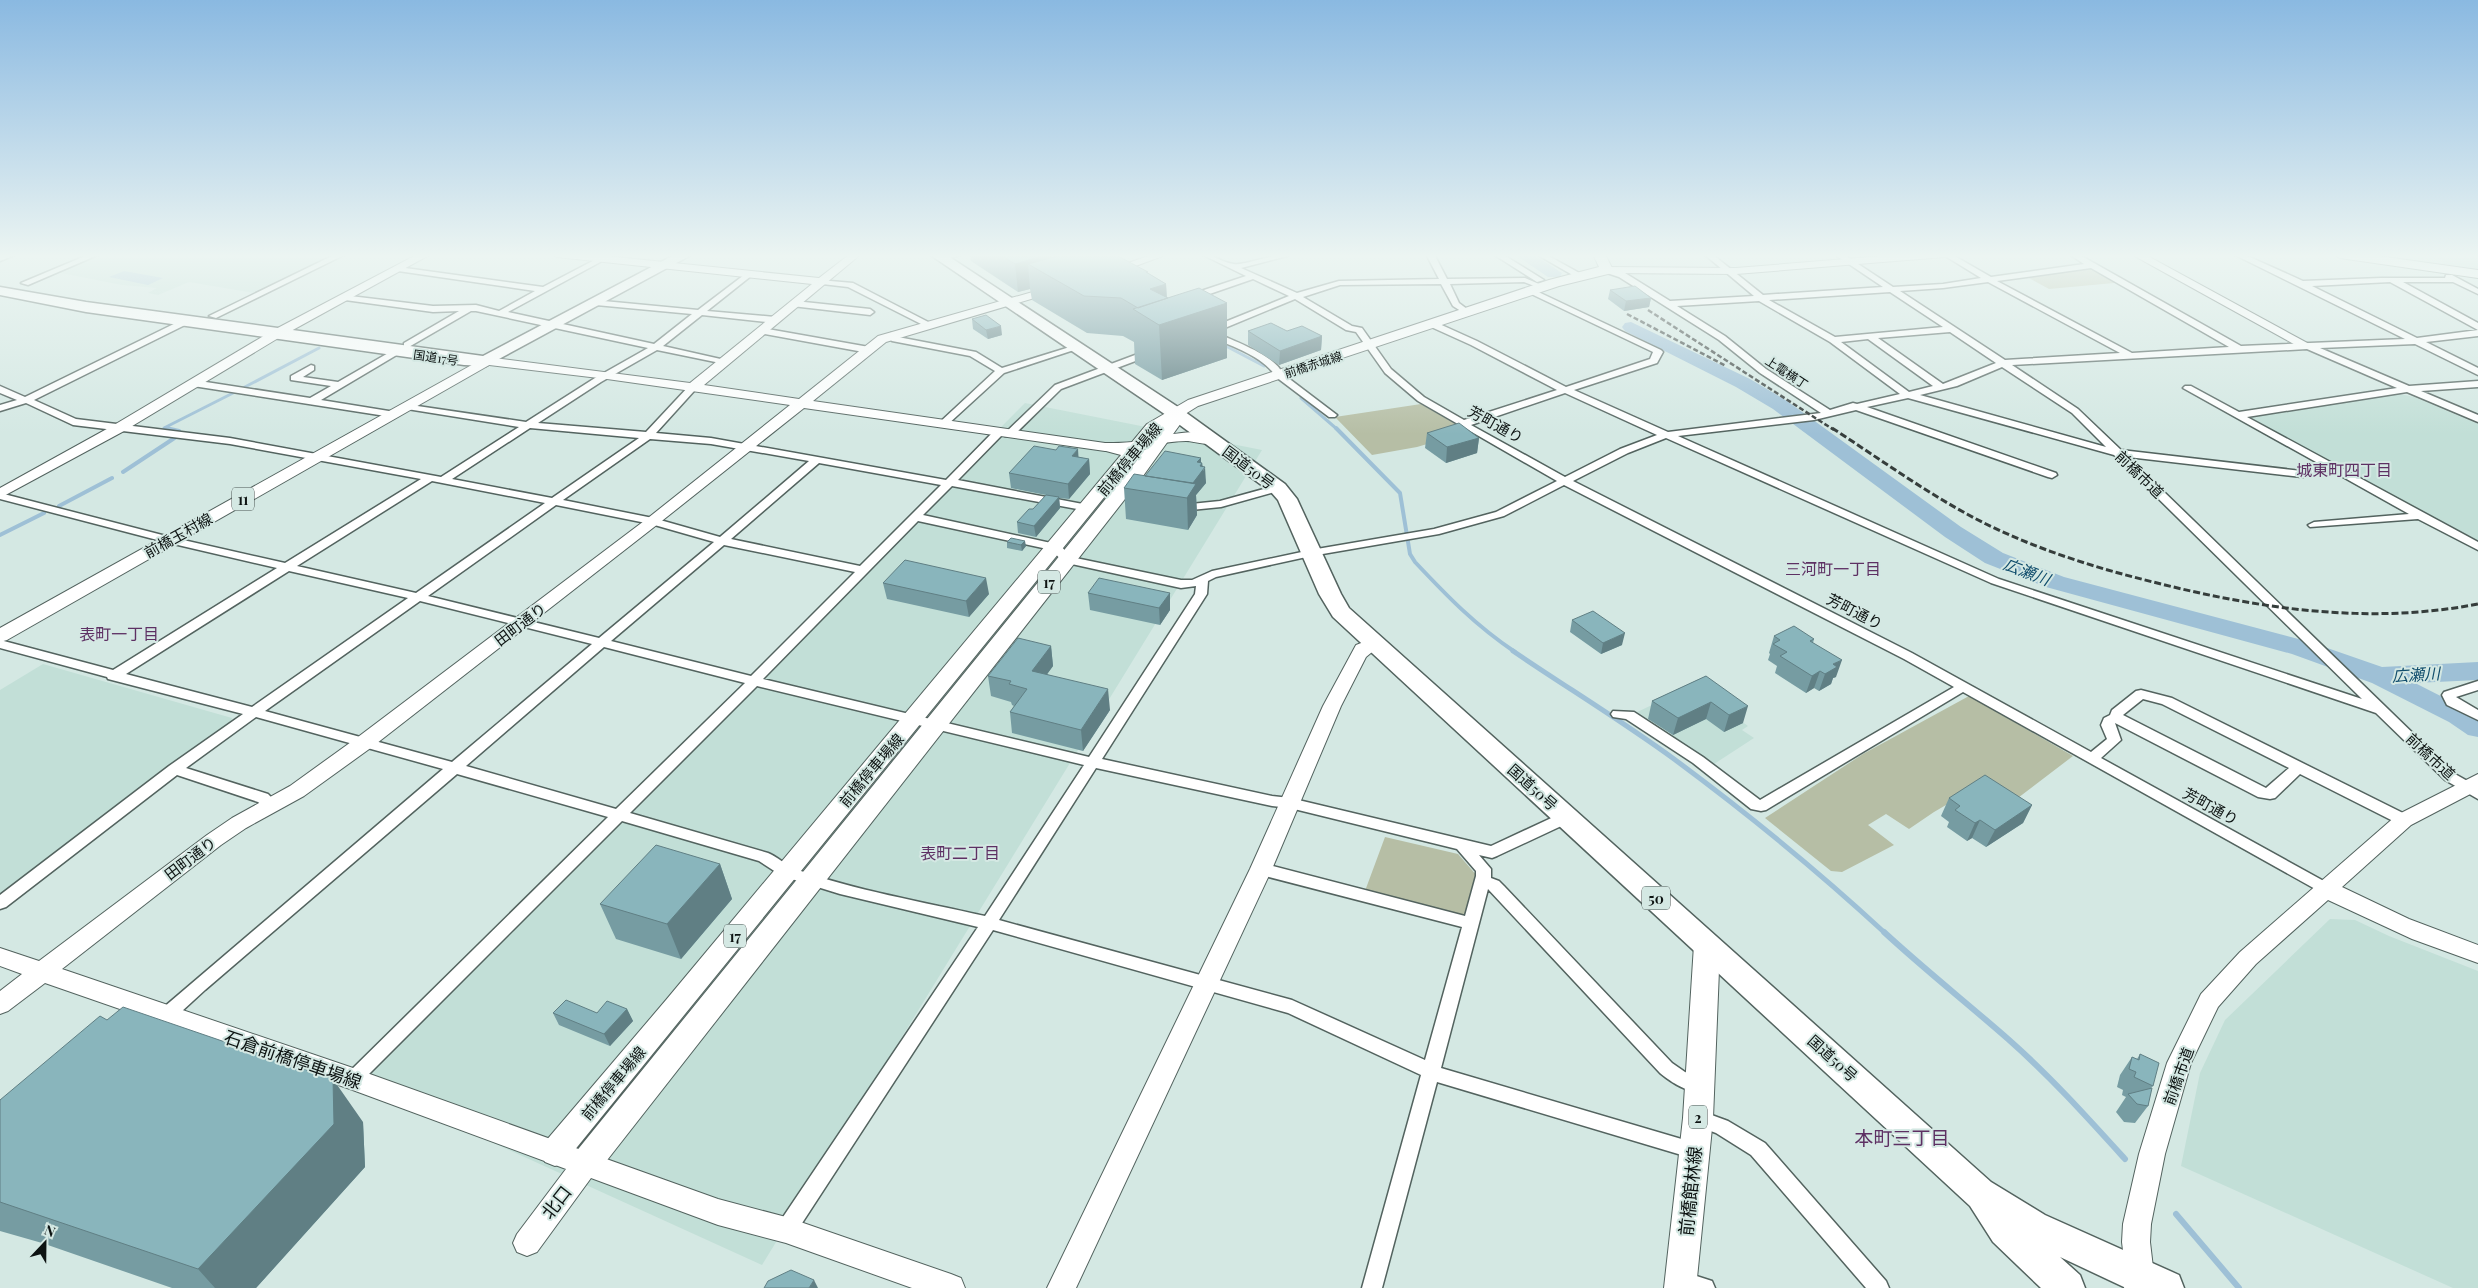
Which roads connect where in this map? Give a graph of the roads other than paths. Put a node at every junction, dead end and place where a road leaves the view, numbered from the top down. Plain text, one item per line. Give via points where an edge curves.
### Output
1 (147, 314) edge
2 (203, 314) edge
3 (217, 314) edge
4 (314, 314) edge
5 (460, 314) edge
6 (499, 314) edge
7 (572, 314) edge
8 (698, 314) edge
9 (699, 314) edge
10 (782, 314) edge
11 (908, 314) edge
12 (969, 314) edge
13 (1025, 314) edge
14 (1248, 314) edge
15 (1326, 314) edge
16 (1461, 314) edge
17 (1592, 314) edge
18 (1685, 314) edge
19 (1788, 314) edge
20 (1929, 314) edge
21 (2054, 314) edge
22 (2179, 314) edge
23 (2248, 314) edge
24 (2362, 314) edge
25 (2455, 314) edge
26 (213, 316) junction
27 (775, 320) junction
28 (186, 321) junction
29 (1432, 324) junction
30 (551, 325) junction
31 (930, 325) junction
32 (2478, 327) edge
33 (1952, 329) junction
34 (282, 331) junction
35 (762, 331) junction
36 (2478, 333) edge
37 (892, 336) junction
38 (1870, 337) junction
39 (1832, 340) junction
40 (2416, 341) junction
41 (1370, 345) junction
42 (2305, 345) junction
43 (402, 348) junction
44 (655, 348) junction
45 (1076, 348) junction
46 (2239, 348) junction
47 (869, 350) junction
48 (1157, 350) edge
49 (2130, 355) junction
50 (486, 361) junction
51 (722, 362) junction
52 (2004, 363) junction
53 (311, 368) dead end
54 (1108, 369) junction
55 (1002, 371) junction
56 (2478, 372) edge
57 (606, 375) junction
58 (1279, 375) junction
59 (193, 383) junction
60 (2478, 384) edge
61 (340, 385) junction
62 (1941, 387) junction
63 (692, 388) junction
64 (2188, 388) dead end
65 (0, 389) edge
66 (2409, 389) junction
67 (1567, 391) junction
68 (1906, 394) junction
69 (1150, 398) junction
70 (24, 401) junction
71 (311, 402) junction
72 (804, 404) junction
73 (407, 406) junction
74 (1854, 406) junction
75 (0, 408) edge
76 (1175, 413) junction
77 (1828, 413) junction
78 (392, 414) junction
79 (1332, 415) dead end
80 (2239, 415) junction
81 (2478, 418) edge
82 (943, 424) junction
83 (1463, 424) junction
84 (527, 425) junction
85 (119, 428) junction
86 (1004, 433) junction
87 (649, 435) junction
88 (1665, 435) junction
89 (1161, 440) junction
90 (1212, 440) junction
91 (747, 448) junction
92 (1109, 448) junction
93 (1139, 452) junction
94 (2118, 452) junction
95 (318, 456) junction
96 (817, 460) junction
97 (2335, 469) junction
98 (1117, 472) junction
99 (2052, 475) dead end
100 (430, 478) junction
101 (443, 480) junction
102 (1564, 481) junction
103 (948, 483) junction
104 (1278, 488) junction
105 (0, 495) edge
106 (554, 501) junction
107 (1171, 506) edge
108 (1088, 508) junction
109 (2419, 515) junction
110 (916, 517) junction
111 (654, 521) junction
112 (2314, 524) dead end
113 (169, 540) junction
114 (723, 541) junction
115 (2478, 546) edge
116 (1061, 553) junction
117 (1311, 553) junction
118 (288, 567) junction
119 (862, 570) junction
120 (1202, 581) junction
121 (418, 596) junction
122 (521, 624) junction
123 (0, 636) edge
124 (1374, 643) junction
125 (0, 644) edge
126 (602, 644) junction
127 (113, 676) junction
128 (754, 681) junction
129 (2478, 685) edge
130 (1963, 687) junction
131 (2382, 710) junction
132 (256, 712) junction
133 (1618, 714) dead end
134 (2478, 716) edge
135 (2116, 717) junction
136 (926, 721) junction
137 (365, 742) junction
138 (2092, 758) junction
139 (1092, 762) junction
140 (2299, 766) junction
141 (455, 768) junction
142 (174, 769) junction
143 (2474, 787) edge
144 (1290, 803) junction
145 (272, 805) junction
146 (618, 815) junction
147 (1567, 817) junction
148 (2404, 820) junction
149 (1461, 844) junction
150 (1261, 869) junction
151 (787, 872) junction
152 (812, 880) junction
153 (1483, 881) junction
154 (2326, 889) junction
155 (0, 903) edge
156 (989, 922) junction
157 (1470, 923) junction
158 (1708, 945) junction
159 (2478, 954) edge
160 (0, 957) edge
161 (42, 971) junction
162 (1205, 984) junction
163 (0, 1004) edge
164 (158, 1023) junction
165 (1431, 1070) junction
166 (353, 1079) junction
167 (1700, 1085) junction
168 (1698, 1118) junction
169 (1695, 1151) junction
170 (555, 1152) junction
171 (586, 1163) junction
172 (1979, 1193) junction
173 (786, 1230) junction
174 (527, 1243) dead end
175 (2139, 1282) edge
176 (1689, 1286) edge
177 (950, 1288) edge
178 (1061, 1288) edge
179 (1372, 1288) edge
180 (1879, 1288) edge
181 (2067, 1288) edge
182 (2166, 1288) edge

1 - 28 highway, 国道17号
2 - 26 highway, 国道17号
3 - 26 street
4 - 34 street
5 - 43 street
6 - 30 street
7 - 30 highway
8 - 44 street
9 - 27 street
10 - 27 street
11 - 31 street
12 - 31 street, 田町通り
13 - 45 highway, 国道50号 / 50
14 - 58 street via 1203,331 1254,354 1276,368
15 - 41 street, 芳町通り via 1349,328 1359,330
16 - 29 main road, 前橋赤城線
17 - 67 street via 1658,351 1653,362
18 - 77 street, 上電横丁 via 1763,371
19 - 39 street
20 - 33 street, 前橋市道
21 - 49 street
22 - 46 street
23 - 42 street
24 - 40 street
25 - 32 street
26 - 34 highway, 国道17号
27 - 35 street
28 - 34 highway, 国道17号
28 - 70 street
29 - 41 main road, 前橋赤城線
29 - 67 street
30 - 44 street
30 - 50 highway
31 - 37 street, 田町通り
33 - 38 street
33 - 52 street, 前橋市道
34 - 43 highway, 国道17号
34 - 59 street
35 - 47 street
35 - 51 street
36 - 40 street
37 - 47 street, 田町通り via 882,339
37 - 55 street via 973,354
38 - 39 street
38 - 62 street
39 - 68 street
40 - 42 street
40 - 56 street
41 - 58 main road, 前橋赤城線
41 - 83 street, 芳町通り via 1393,375 1421,399
42 - 46 street
42 - 66 street
43 - 50 highway, 国道17号
43 - 61 street
44 - 51 street
44 - 57 street
45 - 54 highway, 国道50号 / 50
45 - 55 street
46 - 49 street
47 - 72 street, 田町通り
48 - 54 street
49 - 52 street
50 - 57 street
50 - 73 main road, 前橋玉村線 / 11
51 - 63 street
52 - 62 street
52 - 94 street, 前橋市道 via 2075,411
53 - 61 street via 294,378
54 - 69 highway, 国道50号 / 50
54 - 86 street via 1058,387
55 - 82 street
57 - 63 street
57 - 84 street
58 - 76 main road, 前橋赤城線 via 1193,403
58 - 79 street
59 - 71 street
59 - 85 street
60 - 66 street
61 - 71 street
62 - 68 street
63 - 72 street
63 - 87 street
64 - 80 street
65 - 70 street
66 - 80 street
66 - 81 street
67 - 83 street
67 - 88 street
68 - 74 street
68 - 94 street
69 - 76 highway, 国道50号 / 50
69 - 93 main road via 1153,415 1141,434
70 - 75 street
70 - 85 street via 55,410 73,422
71 - 78 street
72 - 82 street
72 - 91 street, 田町通り
73 - 78 main road, 前橋玉村線 / 11
73 - 84 street
74 - 77 street
74 - 99 street
76 - 89 main road, 前橋停車場線 / 17 via 1173,423
76 - 90 highway, 国道50号 / 50
76 - 93 main road, 前橋停車場線 / 17 via 1153,427
77 - 88 street via 1792,421
78 - 95 main road, 前橋玉村線 / 11
80 - 97 street
82 - 86 street
83 - 102 street, 芳町通り
84 - 87 street
84 - 101 street
85 - 95 street via 230,441
85 - 105 street
86 - 92 street
86 - 103 street
87 - 91 street
87 - 106 street
88 - 102 street
88 - 131 street via 1995,581
89 - 90 street via 1186,435
89 - 93 main road, 前橋停車場線 / 17
90 - 104 highway, 国道50号 / 50
91 - 96 street
91 - 111 street, 田町通り
92 - 93 main road
92 - 98 main road via 1120,459
93 - 98 main road, 前橋停車場線 / 17
93 - 116 main road, 前橋停車場線 / 17 via 1121,498
94 - 97 street via 2302,474
94 - 131 street, 前橋市道
95 - 100 street
95 - 113 main road, 前橋玉村線 / 11
96 - 103 street
96 - 114 street
97 - 109 street
98 - 108 main road, 前橋停車場線 / 17
100 - 101 street
100 - 118 street
101 - 106 street
102 - 117 street via 1508,511 1472,523
102 - 130 street, 芳町通り via 1731,564
103 - 108 street
103 - 110 street
104 - 107 street via 1221,504
104 - 117 highway, 国道50号 / 50 via 1287,499
105 - 113 street
106 - 111 street
106 - 121 street
108 - 116 main road, 前橋停車場線 / 17
109 - 112 street
109 - 115 street
110 - 116 street
110 - 119 street
111 - 114 street
111 - 122 street, 田町通り
113 - 118 street
113 - 123 main road, 前橋玉村線 / 11
114 - 119 street
114 - 126 street
116 - 120 street via 1181,584
116 - 136 main road, 前橋停車場線 / 17
117 - 120 street via 1212,574
117 - 124 highway, 国道50号 / 50 via 1335,604
118 - 121 street
118 - 127 street
119 - 128 street
120 - 139 street via 1201,594
121 - 122 street
121 - 132 street
122 - 126 street
122 - 137 street, 田町通り
124 - 144 street via 1362,649 1357,656
124 - 147 highway, 国道50号 / 50
125 - 127 street
126 - 128 street
126 - 141 street
127 - 132 street
128 - 136 street
128 - 146 street
129 - 134 street via 2449,695 2452,702
130 - 133 street via 1761,806 1629,715
130 - 138 street, 芳町通り
131 - 143 street, 前橋市道 via 2450,776
132 - 137 street
132 - 142 street
135 - 138 street via 2108,725 2114,740
135 - 140 street via 2141,694 2153,696
135 - 140 street via 2263,793 2270,794
136 - 139 street
136 - 151 main road, 前橋停車場線 / 17
136 - 152 main road, 前橋停車場線 / 17
137 - 141 street
137 - 145 street, 田町通り via 308,784
138 - 154 street, 芳町通り
139 - 144 street
139 - 156 street
140 - 148 street
141 - 146 street
141 - 164 street
142 - 145 street via 263,798
142 - 155 street
143 - 148 street, 前橋市道
144 - 149 street
144 - 150 street
145 - 161 street, 田町通り via 220,836
146 - 151 street via 770,860
146 - 166 street
147 - 149 street via 1492,852
147 - 158 highway, 国道50号 / 50
148 - 154 street, 前橋市道
149 - 153 street via 1483,869
150 - 157 street
150 - 162 street
151 - 152 street
151 - 170 main road, 前橋停車場線 / 17
152 - 156 street
152 - 171 main road, 前橋停車場線 / 17
153 - 157 street
153 - 167 street via 1499,890 1666,1068 1679,1078
154 - 159 street via 2431,939
154 - 175 street, 前橋市道 via 2248,958 2209,1001 2179,1063 2152,1154 2137,1224
156 - 162 street
156 - 173 street
157 - 165 street
158 - 167 main road, 前橋館林線 / 2
158 - 172 highway, 国道50号 / 50
160 - 161 street, 石倉前橋停車場線
161 - 163 street, 田町通り
161 - 164 street, 石倉前橋停車場線
162 - 165 street via 1307,1012
162 - 178 street
164 - 166 street, 石倉前橋停車場線
165 - 169 street
165 - 179 street
166 - 170 street, 石倉前橋停車場線
167 - 168 main road, 前橋館林線 / 2
168 - 169 main road, 前橋館林線 / 2
168 - 180 street via 1722,1127 1758,1149
169 - 176 main road, 前橋館林線 / 2
170 - 171 street, 石倉前橋停車場線
171 - 173 street, 石倉前橋停車場線 via 718,1212
171 - 174 street, 北口
172 - 175 highway, 国道50号 / 50 via 2033,1227
172 - 181 highway via 2005,1230
173 - 177 street, 石倉前橋停車場線
175 - 182 highway, 国道50号 / 50

